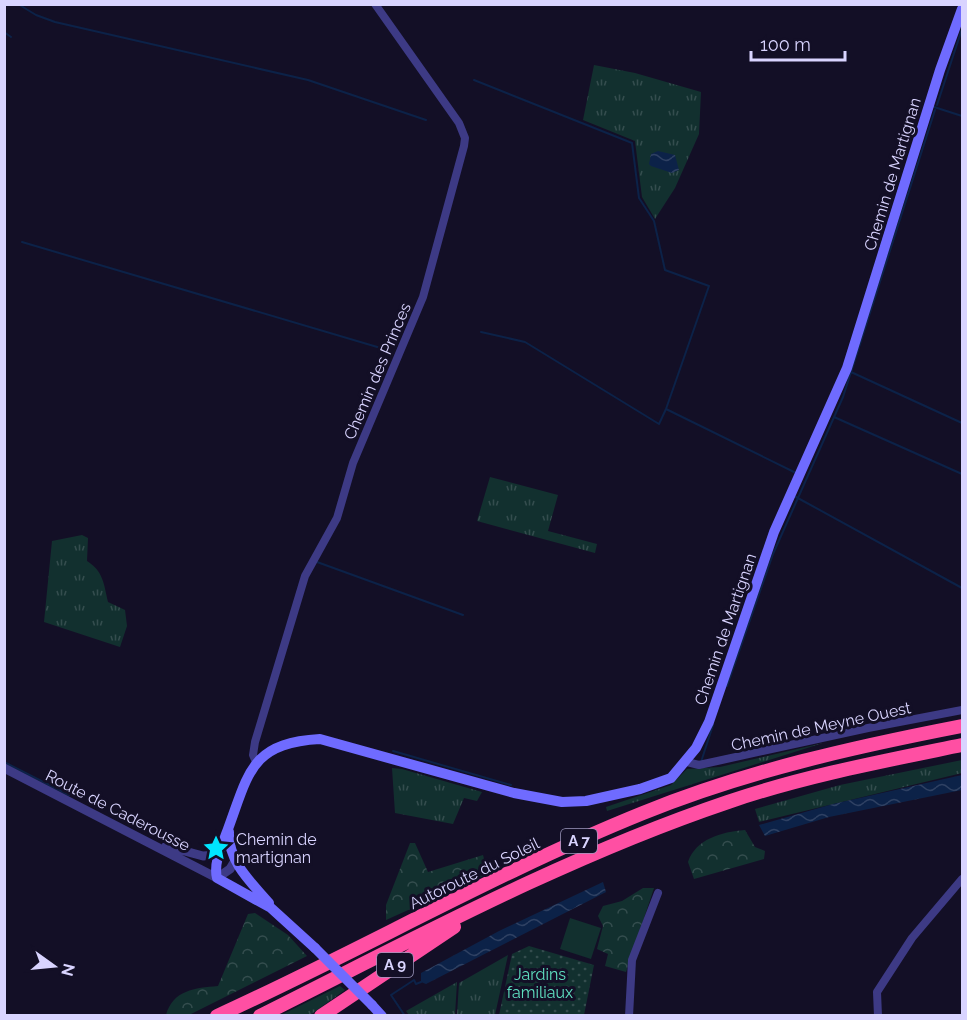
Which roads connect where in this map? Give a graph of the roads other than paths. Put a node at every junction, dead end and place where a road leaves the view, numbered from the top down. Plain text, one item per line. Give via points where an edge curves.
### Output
1 (375, 4) edge
2 (963, 9) edge
3 (963, 710) edge
4 (963, 726) edge
5 (963, 745) edge
6 (256, 762) junction
7 (687, 762) junction
8 (4, 768) edge
9 (230, 826) junction
10 (138, 837) junction
11 (219, 855) junction
12 (236, 861) junction
13 (217, 878) junction
14 (963, 879) edge
15 (505, 893) junction
16 (658, 893) dead end
17 (280, 915) junction
18 (217, 1016) edge
19 (260, 1016) edge
20 (321, 1016) edge
21 (382, 1016) edge
22 (629, 1016) edge
23 (879, 1016) edge

1 - 6 street, Chemin des Princes via 459,123 464,146 423,297 353,463 337,518 305,576 255,742
2 - 7 main road, Chemin de Martignan via 940,70 847,369 774,532 708,722
3 - 7 street, Chemin de Meyne Ouest via 699,765
4 - 18 highway, Autoroute du Soleil / A 7 via 780,767 645,812 546,855
5 - 15 highway, Autoroute du Soleil / A 7 via 836,772 729,802
6 - 7 main road, Chemin de Martignan via 290,742 321,739 514,793 562,802 586,801 655,785 671,778
6 - 9 main road via 243,786
8 - 10 street, Route de Caderousse
9 - 11 main road
9 - 12 main road via 230,845
10 - 11 street via 204,856
10 - 13 street, Route de Caderousse
11 - 13 main road
12 - 13 street
12 - 17 main road
13 - 17 main road, Route de Caderousse
14 - 23 street via 912,938 877,992
15 - 19 highway, Autoroute du Soleil / A 7
15 - 20 highway, A 9
16 - 22 street via 632,960
17 - 21 main road, Route de Caderousse, bridge

